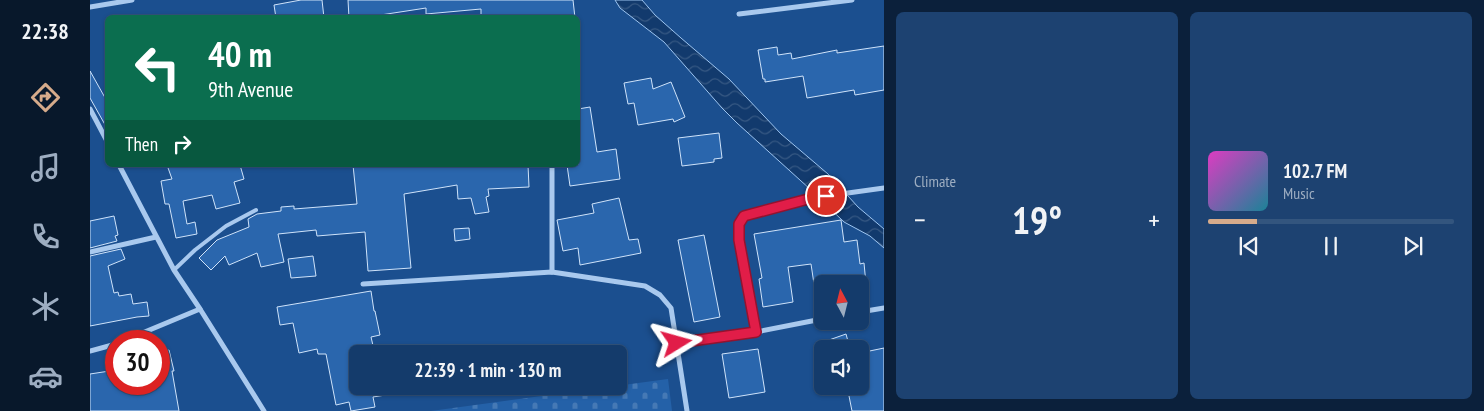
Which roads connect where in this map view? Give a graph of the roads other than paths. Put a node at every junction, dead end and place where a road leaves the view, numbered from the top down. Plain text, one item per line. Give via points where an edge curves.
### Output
1 (132, 0) edge
2 (852, 0) edge
3 (90, 8) edge
4 (739, 14) dead end
5 (90, 109) edge
6 (105, 137) edge
7 (120, 167) edge
8 (552, 167) edge
9 (884, 188) edge
10 (256, 210) dead end
11 (156, 237) junction
12 (90, 252) edge
13 (174, 270) junction
14 (552, 272) junction
15 (363, 284) dead end
16 (884, 308) edge
17 (200, 309) junction
18 (869, 310) edge
19 (814, 321) edge
20 (149, 330) edge
21 (756, 332) junction
22 (677, 343) junction
23 (105, 347) edge
24 (90, 350) edge
25 (264, 411) edge
26 (688, 411) edge

1 - 3 street
2 - 4 street
5 - 6 street
7 - 11 street
8 - 14 street
9 - 21 street via 812,198 744,216 739,224 739,240
10 - 13 lane via 226,226
11 - 12 street
11 - 13 street
13 - 17 street
14 - 15 street
14 - 22 street via 645,286 660,295 670,308
16 - 18 street
17 - 20 street
17 - 25 street
19 - 21 street
21 - 22 street
22 - 26 street
23 - 24 street

